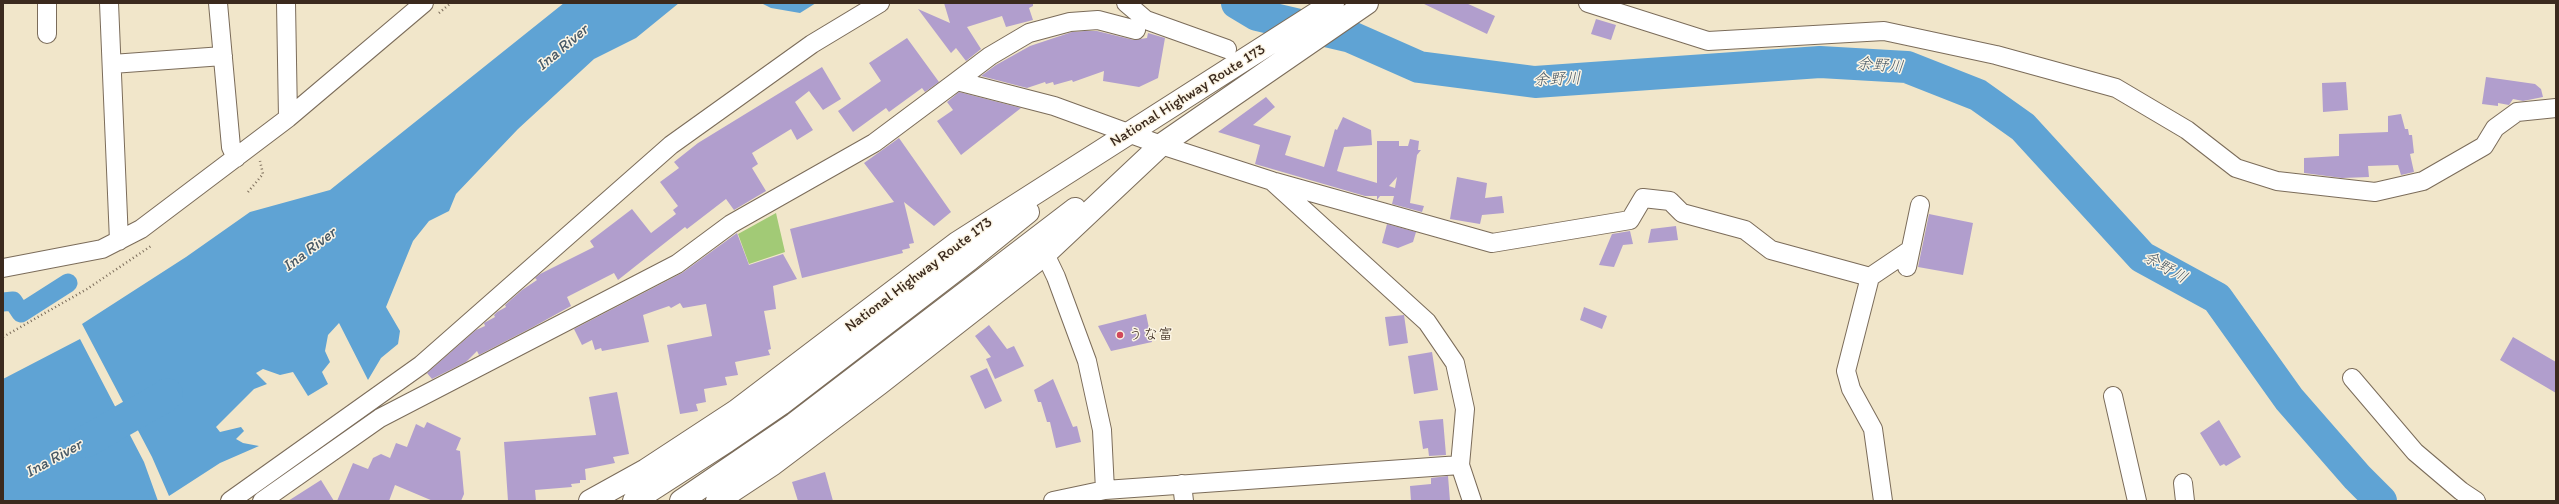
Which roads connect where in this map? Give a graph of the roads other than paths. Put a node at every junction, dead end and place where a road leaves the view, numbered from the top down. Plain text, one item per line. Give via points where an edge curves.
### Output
1 (47, 3) edge
2 (109, 3) edge
3 (218, 3) edge
4 (286, 3) edge
5 (424, 3) edge
6 (880, 3) edge
7 (1126, 3) edge
8 (1333, 3) edge
9 (1367, 3) edge
10 (1588, 3) edge
11 (1136, 30) dead end
12 (47, 34) dead end
13 (1227, 50) dead end
14 (223, 56) junction
15 (112, 64) junction
16 (957, 81) junction
17 (2556, 108) edge
18 (288, 118) junction
19 (1128, 134) junction
20 (1161, 145) junction
21 (1107, 147) junction
22 (236, 158) junction
23 (1145, 160) junction
24 (1272, 181) junction
25 (1920, 205) dead end
26 (119, 241) junction
27 (1045, 254) junction
28 (3, 268) edge
29 (1870, 277) junction
30 (2352, 378) dead end
31 (2113, 396) dead end
32 (1460, 465) junction
33 (2183, 483) dead end
34 (1105, 490) junction
35 (1183, 493) edge
36 (230, 501) edge
37 (262, 501) edge
38 (590, 501) edge
39 (634, 501) edge
40 (681, 501) edge
41 (718, 501) edge
42 (1053, 501) edge
43 (1472, 501) edge
44 (1883, 501) edge
45 (2137, 501) edge
46 (2185, 501) edge
47 (2476, 501) edge

1 - 12 street
2 - 15 street
3 - 14 street
4 - 18 street
5 - 18 street
6 - 36 street via 812,44 671,145 421,365
7 - 13 street via 1146,20
8 - 19 highway, National Highway Route 173
9 - 20 highway, National Highway Route 173
10 - 17 street via 1708,41 1884,32 1996,55 2116,88 2187,130 2236,168 2277,181 2367,192 2423,180 2484,146 2495,128 2517,112
11 - 16 street via 1098,20 1070,22 1029,33 990,56
14 - 15 street
14 - 22 street via 231,147
15 - 26 street
16 - 19 street via 1054,106
16 - 37 street via 874,143 731,224 677,264 380,418
18 - 22 street
19 - 20 street
19 - 21 highway, National Highway Route 173
20 - 23 highway, National Highway Route 173
20 - 24 street
21 - 38 highway, National Highway Route 173 via 957,243 736,411 646,470
21 - 39 highway via 970,259 833,365 728,441
22 - 26 street via 141,228
23 - 27 highway, National Highway Route 173
23 - 40 highway via 1073,210 788,428
24 - 29 street via 1492,243 1630,220 1643,198 1670,201 1682,213 1745,230 1771,250
24 - 32 street via 1427,322 1455,363 1466,409
25 - 29 street via 1909,258
26 - 28 street via 102,249
27 - 34 street via 1056,276 1087,361 1102,430
27 - 41 highway, National Highway Route 173 via 873,389 773,464
29 - 44 street via 1846,372 1851,389 1872,429
30 - 47 street via 2415,452 2460,491
31 - 45 street
32 - 35 street
32 - 43 street
33 - 46 street
34 - 35 street
34 - 42 street

